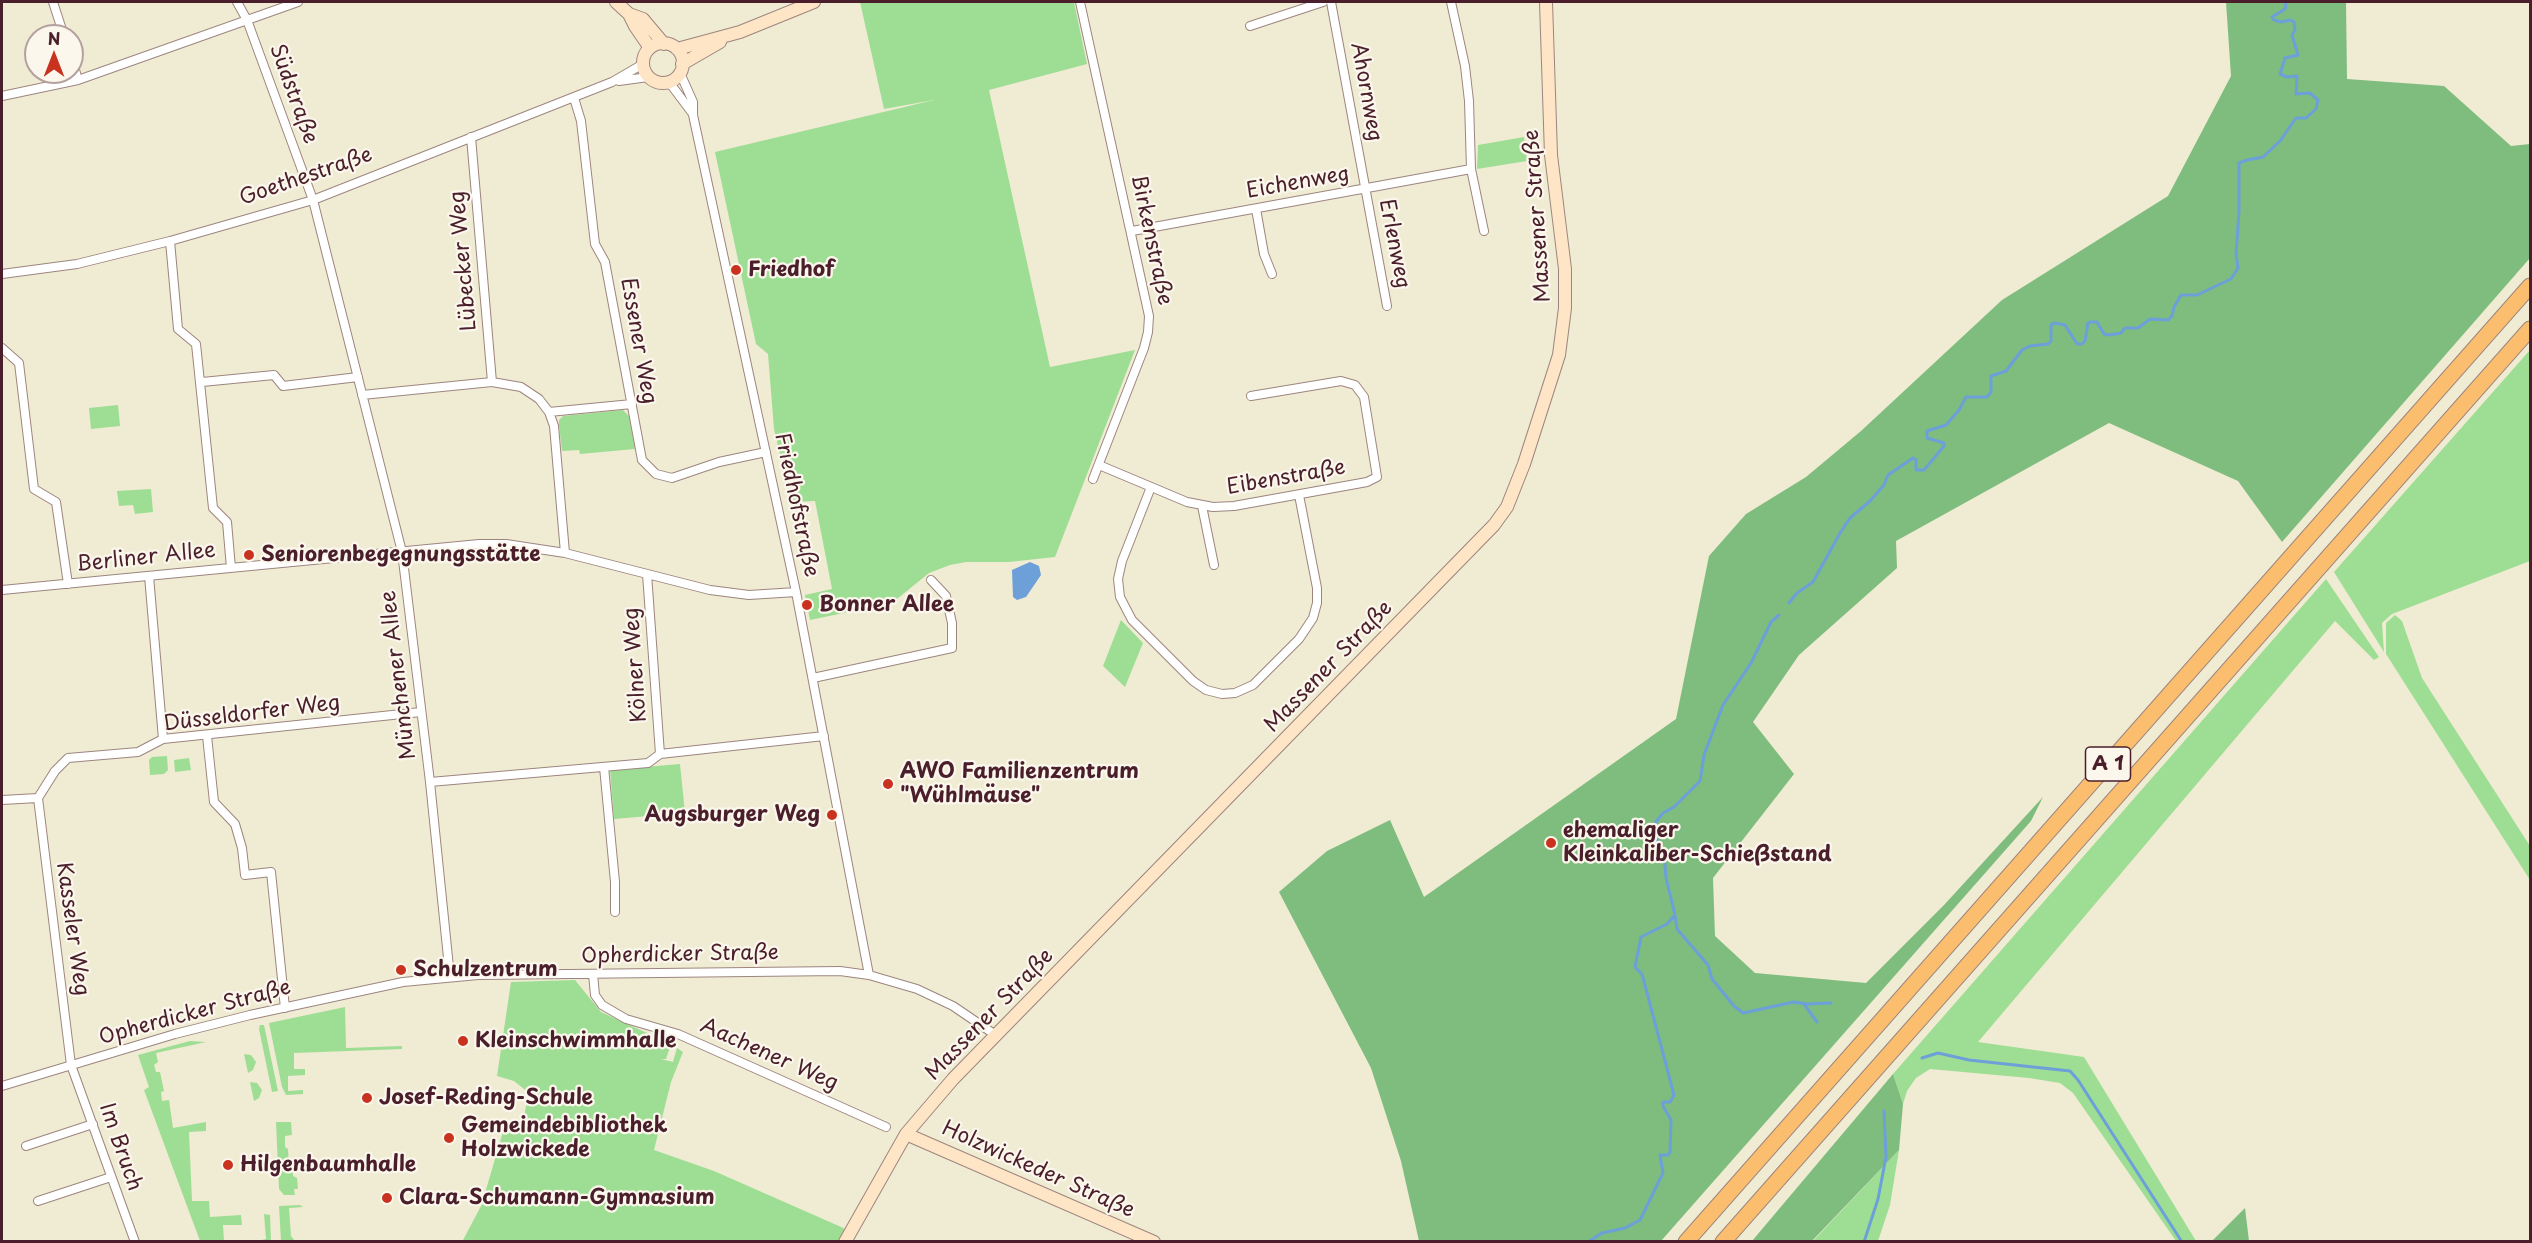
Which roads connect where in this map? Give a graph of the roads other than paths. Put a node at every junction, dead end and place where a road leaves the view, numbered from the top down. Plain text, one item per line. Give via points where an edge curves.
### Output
1 (53, 2) edge
2 (237, 2) edge
3 (298, 2) edge
4 (616, 2) edge
5 (814, 2) edge
6 (1080, 2) edge
7 (1323, 2) edge
8 (1331, 2) edge
9 (1451, 2) edge
10 (1546, 2) edge
11 (629, 14) junction
12 (247, 20) junction
13 (60, 24) edge
14 (1250, 26) dead end
15 (740, 32) junction
16 (664, 44) junction
17 (650, 48) junction
18 (677, 50) junction
19 (643, 64) junction
20 (681, 69) junction
21 (648, 76) junction
22 (84, 78) edge
23 (612, 82) junction
24 (669, 82) junction
25 (59, 84) edge
26 (2, 96) edge
27 (574, 98) junction
28 (693, 115) junction
29 (471, 137) junction
30 (1471, 169) junction
31 (1365, 189) junction
32 (313, 200) junction
33 (1256, 209) junction
34 (1132, 231) junction
35 (1484, 231) dead end
36 (170, 241) junction
37 (2, 274) edge
38 (1272, 274) dead end
39 (2530, 286) edge
40 (1388, 306) dead end
41 (2530, 328) edge
42 (2, 348) edge
43 (358, 376) junction
44 (202, 382) junction
45 (492, 382) junction
46 (362, 395) junction
47 (1251, 396) dead end
48 (632, 404) junction
49 (549, 412) junction
50 (766, 452) junction
51 (1099, 465) junction
52 (1094, 479) dead end
53 (1151, 487) junction
54 (1299, 495) junction
55 (1202, 506) junction
56 (402, 552) junction
57 (565, 553) junction
58 (1214, 565) dead end
59 (231, 568) junction
60 (648, 574) junction
61 (150, 576) junction
62 (931, 580) dead end
63 (68, 584) junction
64 (2, 590) edge
65 (796, 592) junction
66 (813, 678) junction
67 (421, 712) junction
68 (207, 736) junction
69 (824, 736) junction
70 (163, 740) junction
71 (660, 754) junction
72 (604, 767) junction
73 (430, 782) junction
74 (38, 798) junction
75 (2, 800) edge
76 (615, 912) dead end
77 (593, 974) junction
78 (869, 975) junction
79 (450, 977) junction
80 (285, 1008) junction
81 (997, 1036) junction
82 (71, 1065) junction
83 (2, 1086) edge
84 (93, 1124) junction
85 (885, 1127) dead end
86 (906, 1134) junction
87 (26, 1146) dead end
88 (111, 1177) junction
89 (38, 1202) dead end
90 (135, 1242) edge
91 (845, 1242) edge
92 (1154, 1242) edge
93 (1686, 1242) edge
94 (1723, 1242) edge

1 - 13 street
2 - 12 street, Südstraße
3 - 12 street
4 - 11 street
5 - 15 street
6 - 34 street, Birkenstraße
7 - 14 street
8 - 31 street, Ahornweg
9 - 30 street via 1465,66
10 - 81 street, Massener Straße via 1551,155 1565,269 1565,308 1559,355 1507,507 1494,525
11 - 16 street via 643,19
11 - 17 street
12 - 22 street
12 - 32 street, Südstraße
15 - 18 street
15 - 20 street
16 - 17 street
16 - 18 street
17 - 19 street
18 - 20 street
19 - 21 street
19 - 23 street, Goethestraße
20 - 24 street
20 - 28 street, Friedhofstraße via 693,102
21 - 23 street, Goethestraße
21 - 24 street, Goethestraße via 654,81
23 - 27 street, Goethestraße
24 - 28 street, Friedhofstraße
25 - 26 street
27 - 29 street, Goethestraße
27 - 48 street, Essener Weg via 581,121 595,244 605,262
28 - 50 street, Friedhofstraße
29 - 32 street, Goethestraße
29 - 45 street, Lübecker Weg
30 - 31 street, Eichenweg
30 - 35 street
31 - 33 street, Eichenweg
31 - 40 street, Erlenweg
32 - 36 street, Goethestraße
32 - 43 street, Münchener Allee
33 - 34 street, Eichenweg
33 - 38 street
34 - 51 street, Birkenstraße via 1148,307 1148,332
36 - 37 street, Goethestraße via 77,264
36 - 44 street via 178,329 196,344
39 - 93 highway, A 1
41 - 94 highway, A 1
42 - 63 street via 19,363 34,489 56,502
43 - 44 street via 283,386 274,375
43 - 46 street, Münchener Allee
44 - 59 street via 213,508 227,522
45 - 46 street
45 - 49 street via 521,387 539,399
46 - 56 street, Münchener Allee
47 - 54 street, Eibenstraße via 1341,381 1355,385 1364,397 1377,477
48 - 49 street
48 - 50 street, Essener Weg via 642,460 661,477 679,476
49 - 57 street via 554,426
50 - 65 street, Friedhofstraße
51 - 52 street, Birkenstraße
51 - 53 street, Eibenstraße
53 - 54 street via 1122,561 1120,597 1132,620 1193,681 1222,694 1253,685 1299,639 1313,618 1317,588
53 - 55 street, Eibenstraße
54 - 55 street, Eibenstraße via 1234,506
55 - 58 street
56 - 57 street via 506,544
56 - 59 street, Berliner Allee
56 - 67 street, Münchener Allee
57 - 60 street
59 - 61 street, Berliner Allee
60 - 65 street via 728,593
60 - 71 street, Kölner Weg
61 - 63 street, Berliner Allee
61 - 70 street
62 - 66 street via 946,596 952,648
63 - 64 street, Berliner Allee
65 - 66 street, Friedhofstraße
66 - 69 street, Friedhofstraße
67 - 68 street, Düsseldorfer Weg
67 - 73 street, Münchener Allee
68 - 70 street, Düsseldorfer Weg
68 - 80 street via 214,802 235,824 245,875 271,872
69 - 71 street
69 - 78 street, Friedhofstraße
70 - 74 street, Düsseldorfer Weg via 138,752 68,758
71 - 72 street via 648,763
72 - 73 street
72 - 76 street
73 - 79 street, Münchener Allee
74 - 75 street
74 - 82 street, Kasseler Weg
77 - 78 street, Opherdicker Straße via 840,971
77 - 79 street, Opherdicker Straße
77 - 85 street, Aachener Weg via 595,995 602,1005 626,1018 678,1034
78 - 81 street, Opherdicker Straße via 917,989 953,1006
79 - 80 street, Opherdicker Straße via 403,982
80 - 82 street, Opherdicker Straße via 175,1034
81 - 86 street, Massener Straße
82 - 83 street, Opherdicker Straße
82 - 84 street, Im Bruch
84 - 87 street
84 - 88 street, Im Bruch
86 - 91 street, Massener Straße
86 - 92 street, Holzwickeder Straße
88 - 89 street
88 - 90 street, Im Bruch

